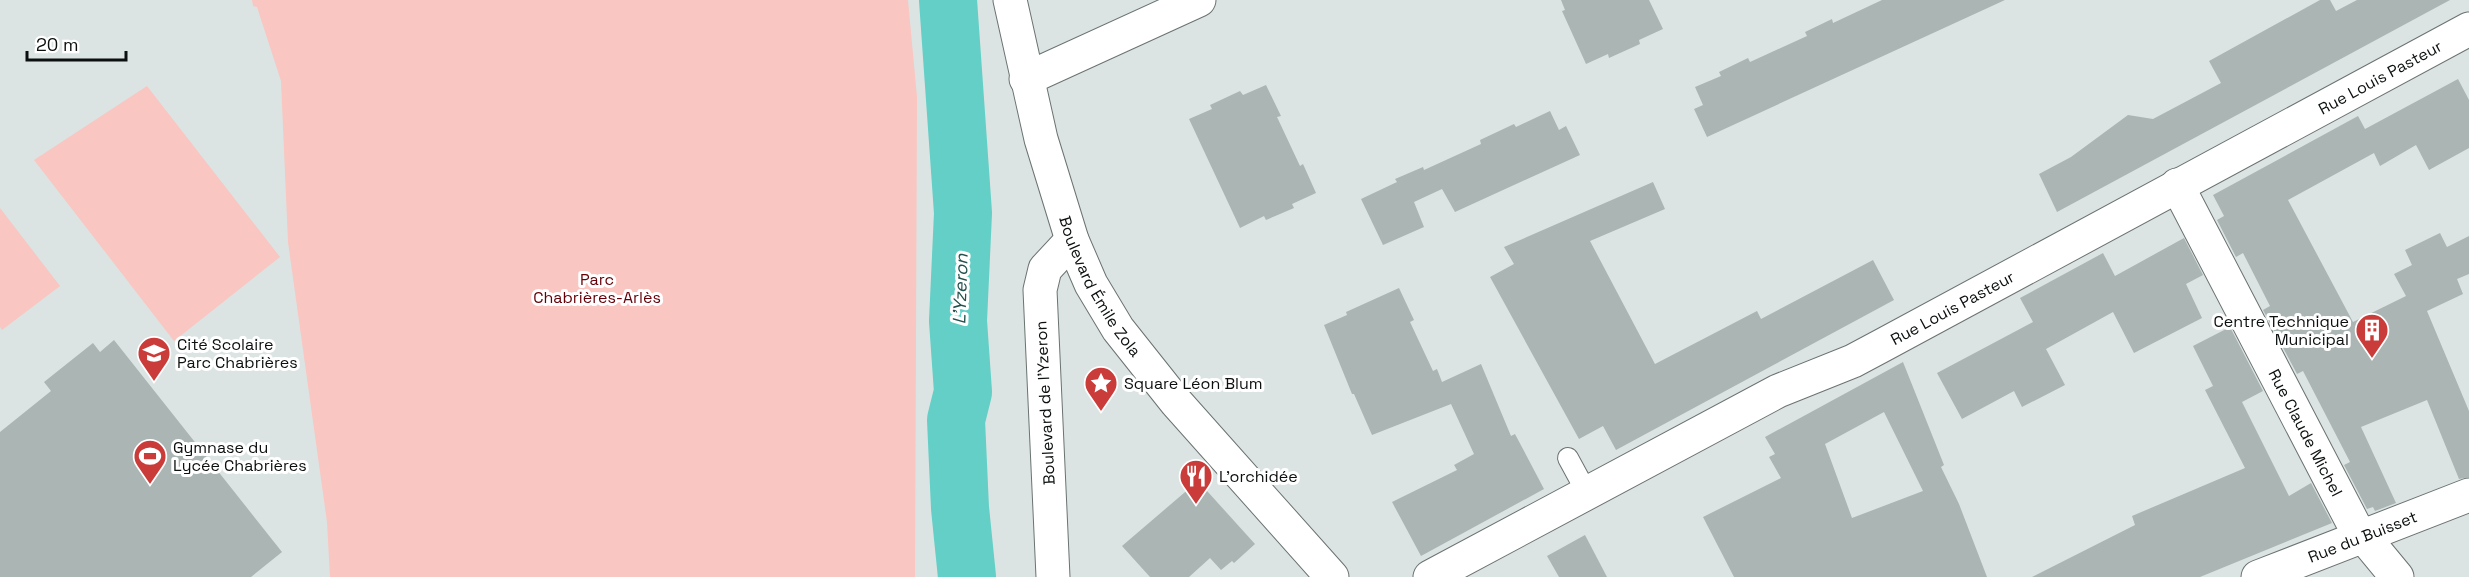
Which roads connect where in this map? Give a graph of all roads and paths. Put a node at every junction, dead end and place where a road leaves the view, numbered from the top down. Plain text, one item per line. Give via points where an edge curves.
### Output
1 (1010, 0) edge
2 (1199, 0) edge
3 (2469, 29) edge
4 (1026, 79) junction
5 (2177, 185) junction
6 (1071, 240) junction
7 (1568, 458) dead end
8 (1587, 493) junction
9 (2469, 495) edge
10 (2362, 538) junction
11 (1053, 577) edge
12 (1332, 577) edge
13 (1430, 577) edge
14 (2258, 577) edge
15 (2397, 577) edge

1 - 4 street, Boulevard Émile Zola
2 - 4 street
3 - 5 street, Rue Louis Pasteur
4 - 6 street, Boulevard Émile Zola
5 - 8 street, Rue Louis Pasteur via 1853,361 1778,391
5 - 10 street, Rue Claude Michel
6 - 11 street, Boulevard de l'Yzeron via 1045,269 1040,290
6 - 12 street, Boulevard Émile Zola via 1118,329 1176,402
7 - 8 lane
8 - 13 street, Rue Louis Pasteur
9 - 10 street, Rue du Buisset
10 - 14 street, Rue du Buisset
10 - 15 street, Rue Claude Michel

